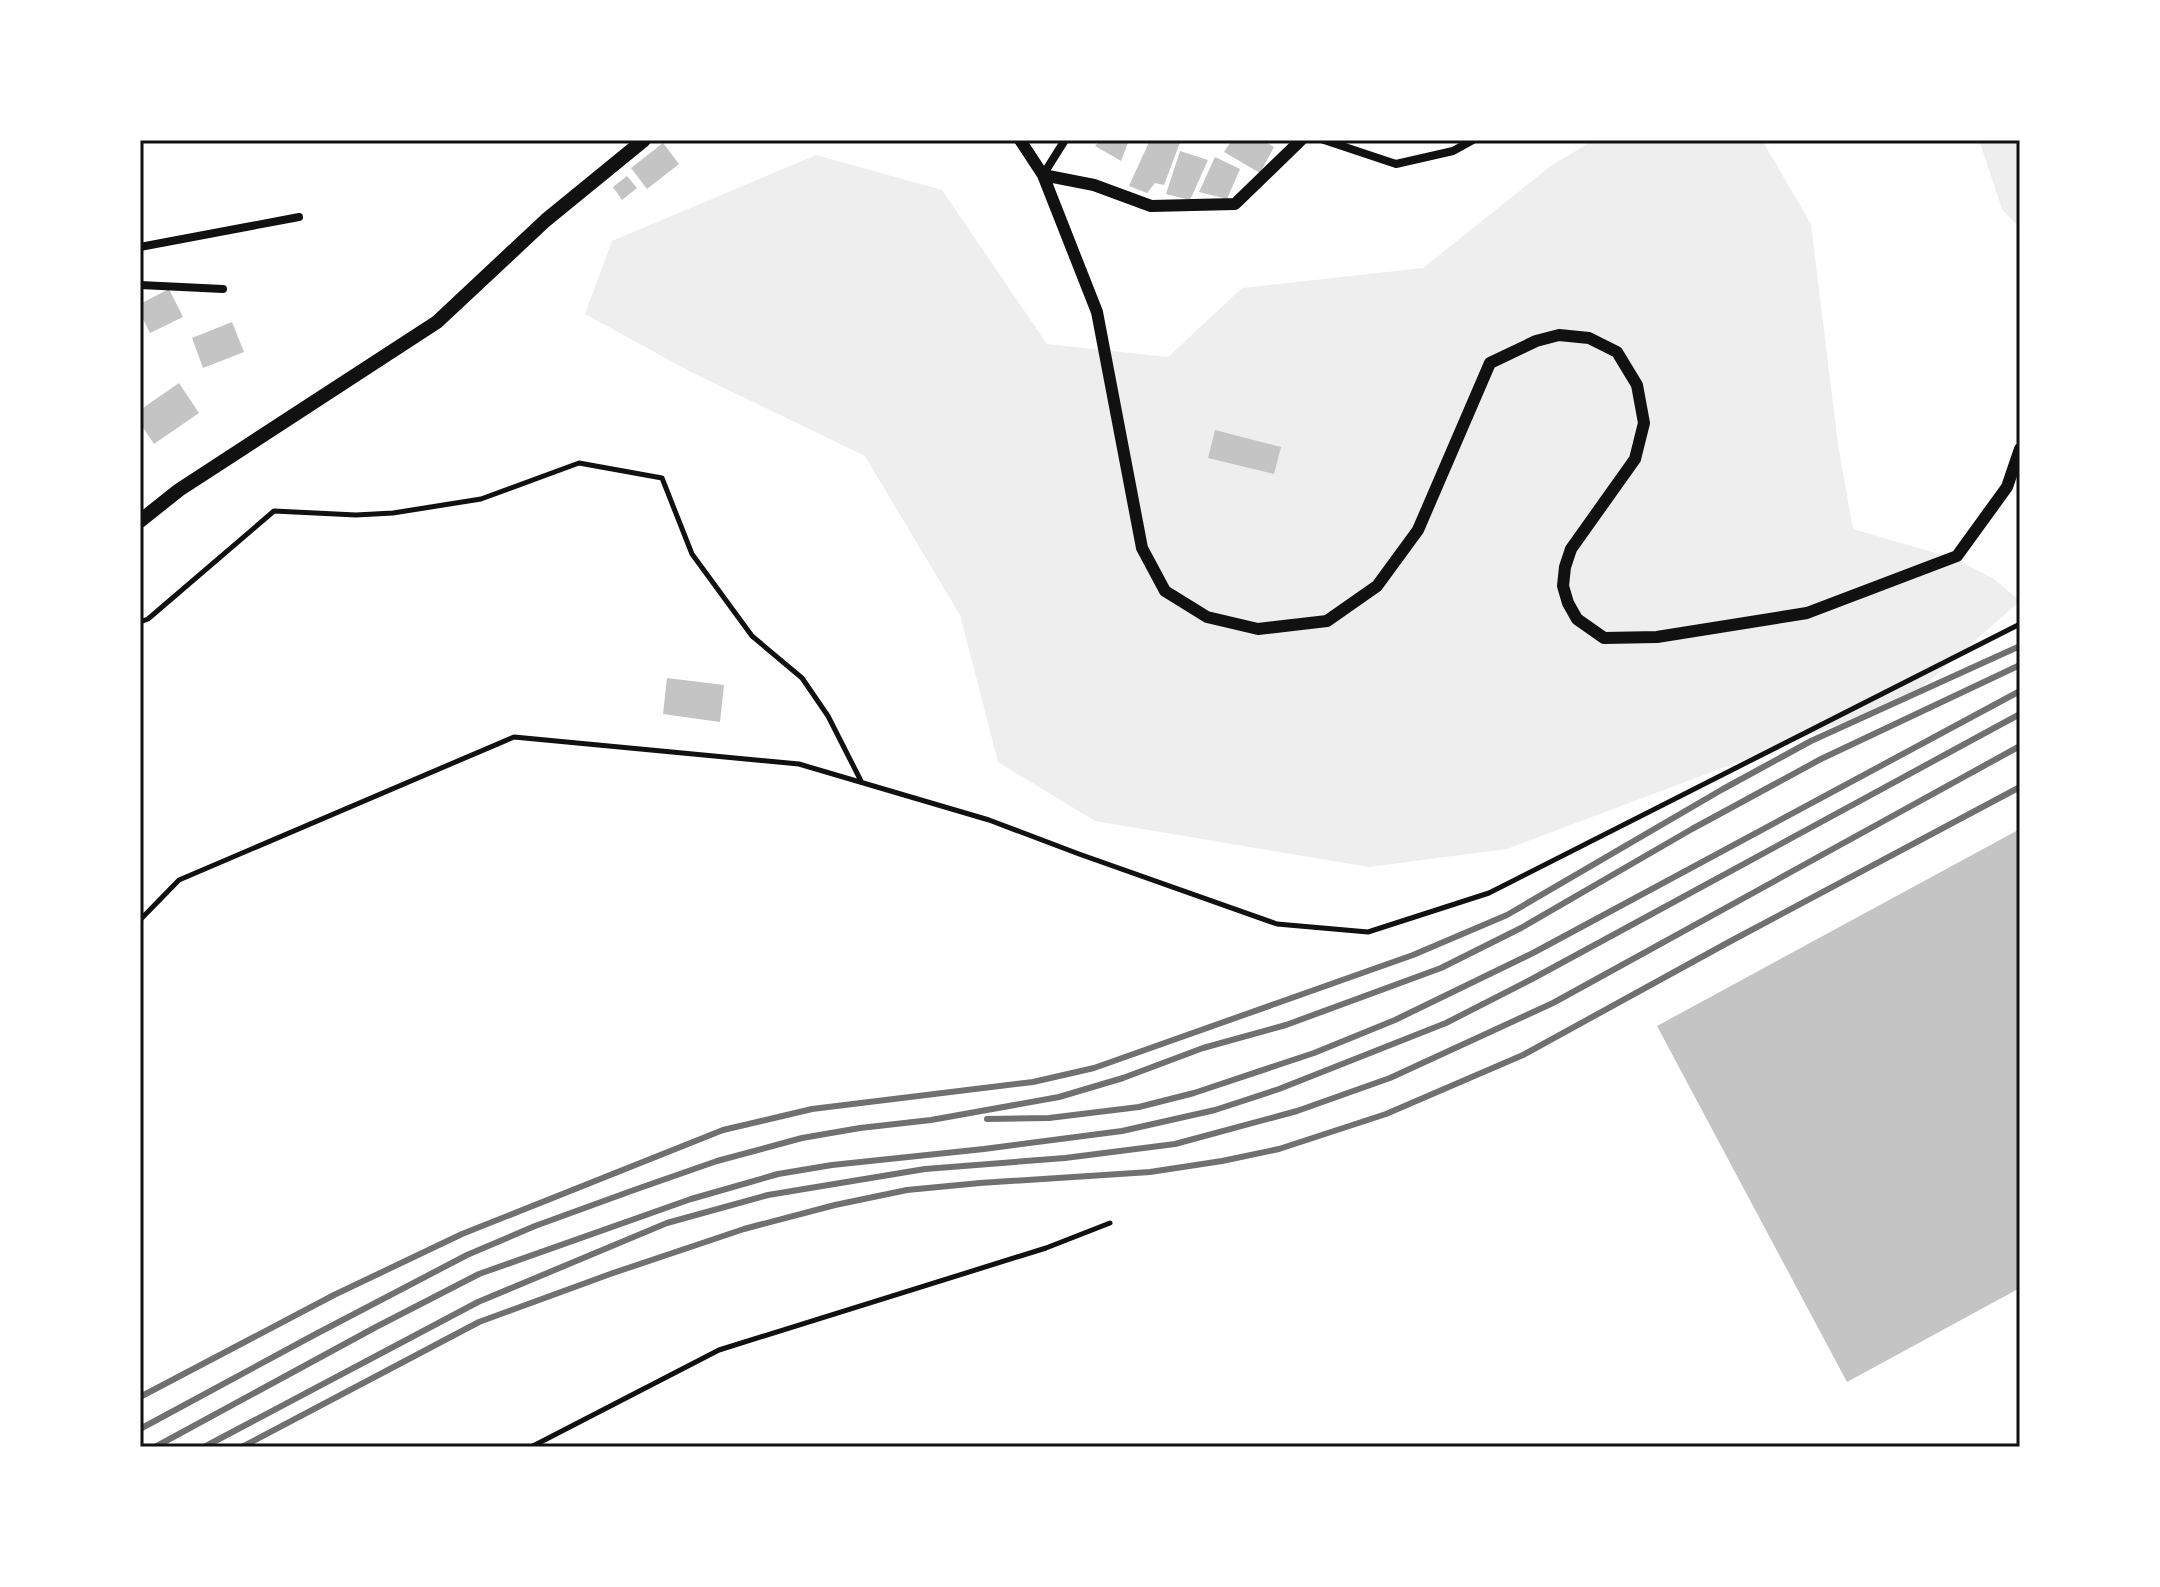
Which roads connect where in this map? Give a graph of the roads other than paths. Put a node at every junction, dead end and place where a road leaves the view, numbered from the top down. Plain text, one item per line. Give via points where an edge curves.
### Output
1 (644, 140) edge
2 (1020, 140) edge
3 (1065, 140) edge
4 (1301, 140) edge
5 (1324, 140) edge
6 (1473, 140) edge
7 (1043, 175) junction
8 (299, 217) dead end
9 (140, 247) edge
10 (140, 285) edge
11 (223, 289) dead end
12 (2020, 449) edge
13 (140, 521) edge
14 (140, 622) edge
15 (2020, 624) edge
16 (862, 782) junction
17 (140, 920) edge
18 (1110, 1223) dead end
19 (531, 1447) edge

1 - 13 main road via 546,220 437,322 179,490
2 - 7 street
3 - 7 street
4 - 7 street via 1235,204 1151,206 1094,185
5 - 6 street via 1396,164 1453,151
7 - 12 street via 1097,312 1142,548 1165,591 1207,617 1258,629 1327,621 1377,586 1418,530 1490,363 1559,335 1589,338 1617,352 1637,385 1644,423 1635,459 1571,549 1565,567 1568,603 1577,619 1604,638 1657,637 1807,613 1957,556 2007,487
8 - 9 street
10 - 11 street
14 - 16 lane via 274,511 393,513 481,499 579,463 662,478 692,554 752,636 802,678
15 - 16 lane via 1489,893 1368,932 1277,924 989,820
16 - 17 lane via 799,764 514,737 179,880
18 - 19 lane via 1046,1248 719,1350

